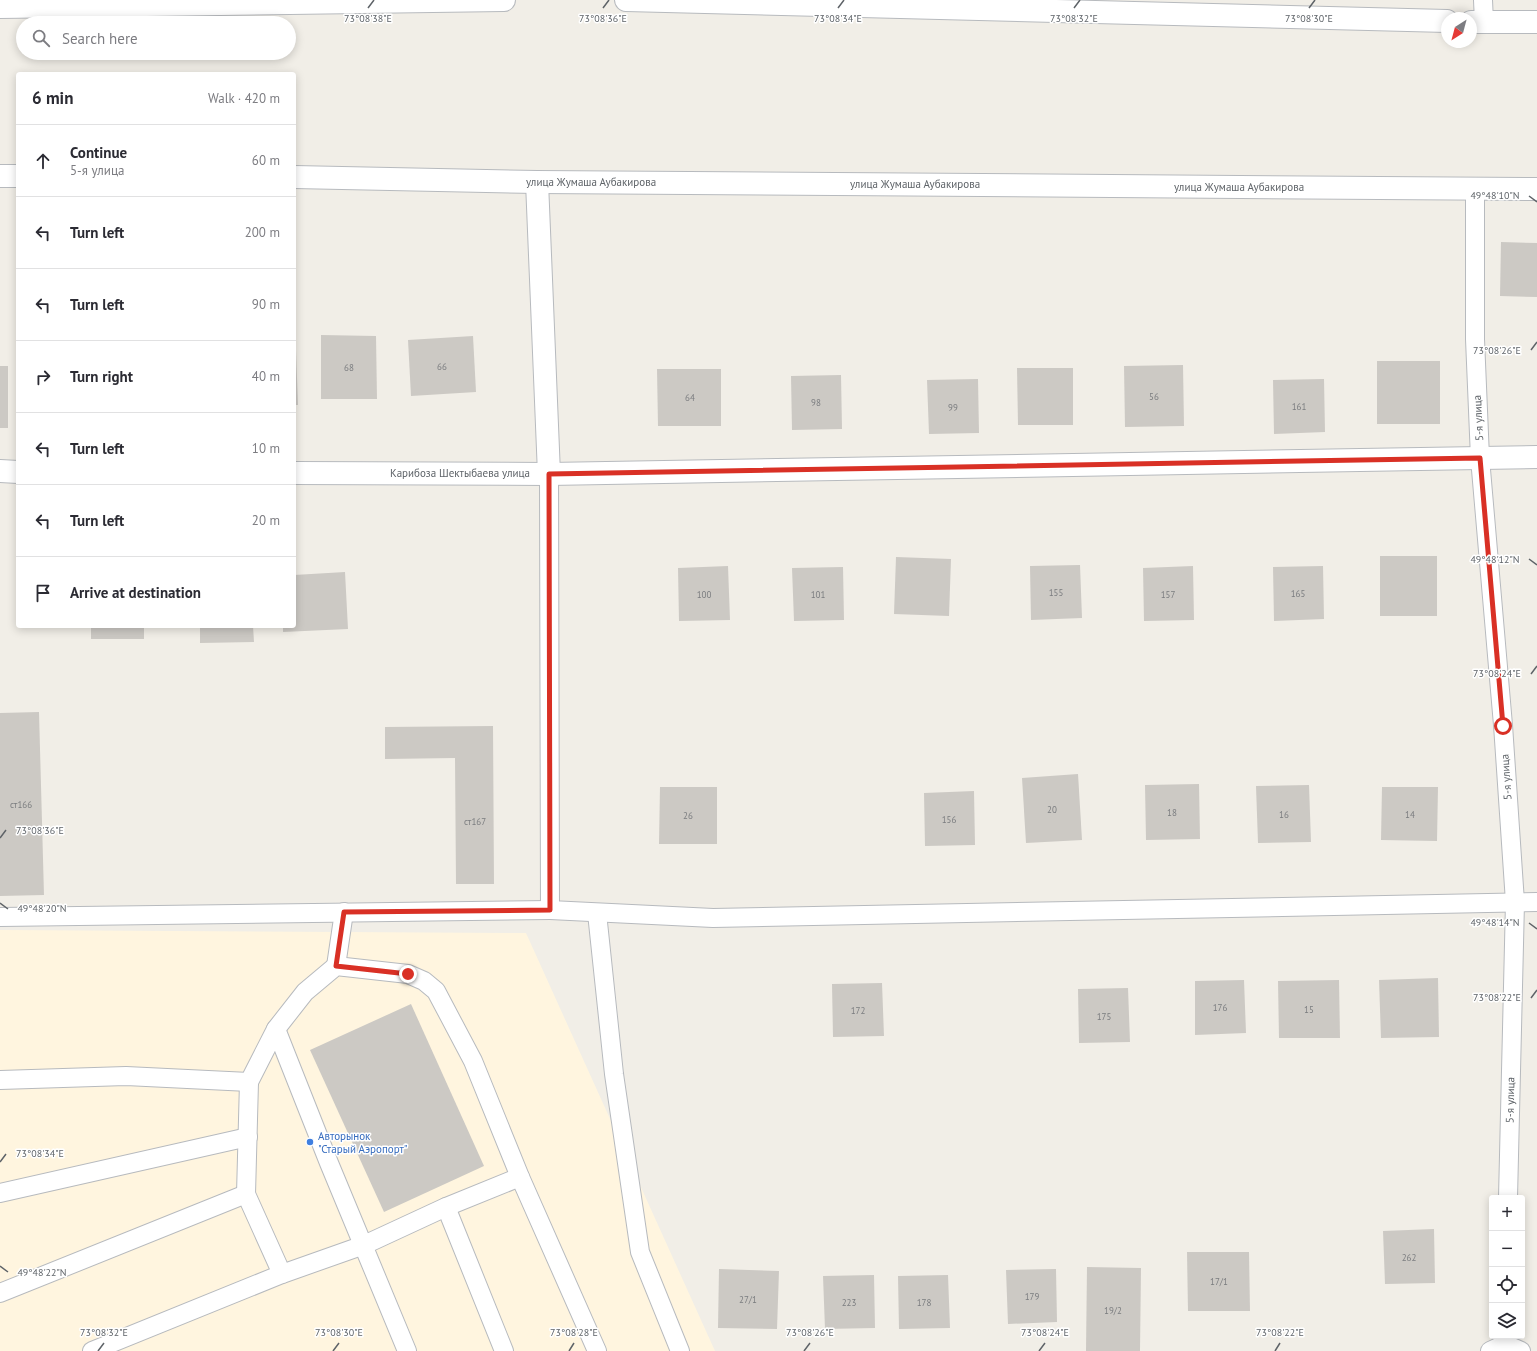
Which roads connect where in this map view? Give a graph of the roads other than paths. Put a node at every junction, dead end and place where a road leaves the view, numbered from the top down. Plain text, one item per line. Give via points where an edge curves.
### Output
1 (504, 0) edge
2 (626, 0) edge
3 (1483, 0) edge
4 (0, 7) edge
5 (1441, 21) edge
6 (1477, 22) edge
7 (1537, 22) edge
8 (0, 176) edge
9 (16, 176) edge
10 (296, 177) edge
11 (537, 182) junction
12 (1475, 188) junction
13 (1537, 189) edge
14 (1537, 457) edge
15 (1480, 458) junction
16 (0, 472) edge
17 (16, 472) edge
18 (296, 473) edge
19 (549, 474) junction
20 (1515, 902) junction
21 (1537, 902) edge
22 (550, 910) junction
23 (344, 912) junction
24 (597, 913) junction
25 (0, 917) edge
26 (336, 966) junction
27 (276, 1029) junction
28 (0, 1080) edge
29 (249, 1082) junction
30 (248, 1137) junction
31 (520, 1177) junction
32 (0, 1193) edge
33 (246, 1194) junction
34 (1508, 1195) edge
35 (446, 1207) junction
36 (364, 1245) junction
37 (282, 1274) junction
38 (0, 1293) edge
39 (92, 1351) edge
40 (407, 1351) edge
41 (504, 1351) edge
42 (597, 1351) edge
43 (680, 1351) edge

1 - 4 street
2 - 5 street
3 - 6 lane
6 - 7 street
8 - 9 street
10 - 11 street, улица Жумаша Аубакирова
11 - 12 street, улица Жумаша Аубакирова
11 - 19 street
12 - 13 street, улица Жумаша Аубакирова
12 - 15 lane, 5-я улица via 1475,339
14 - 15 street, Карибоза Шектыбаева улица
15 - 19 street, Карибоза Шектыбаева улица
15 - 20 lane, 5-я улица
16 - 17 street
18 - 19 street, Карибоза Шектыбаева улица
19 - 22 lane
20 - 21 lane
20 - 24 lane via 713,918
20 - 34 lane, 5-я улица
22 - 23 lane
22 - 24 lane
23 - 25 lane
23 - 26 lane
24 - 43 lane via 614,1074 640,1252
26 - 27 lane via 305,992
26 - 31 lane via 408,974 424,981 436,991 473,1061
27 - 29 lane
27 - 36 lane
28 - 29 lane via 126,1076
29 - 30 lane
30 - 32 lane
30 - 33 lane
31 - 35 lane
31 - 42 lane
33 - 37 lane
33 - 38 lane
35 - 36 lane
35 - 41 lane
36 - 37 lane
36 - 40 lane
37 - 39 lane

